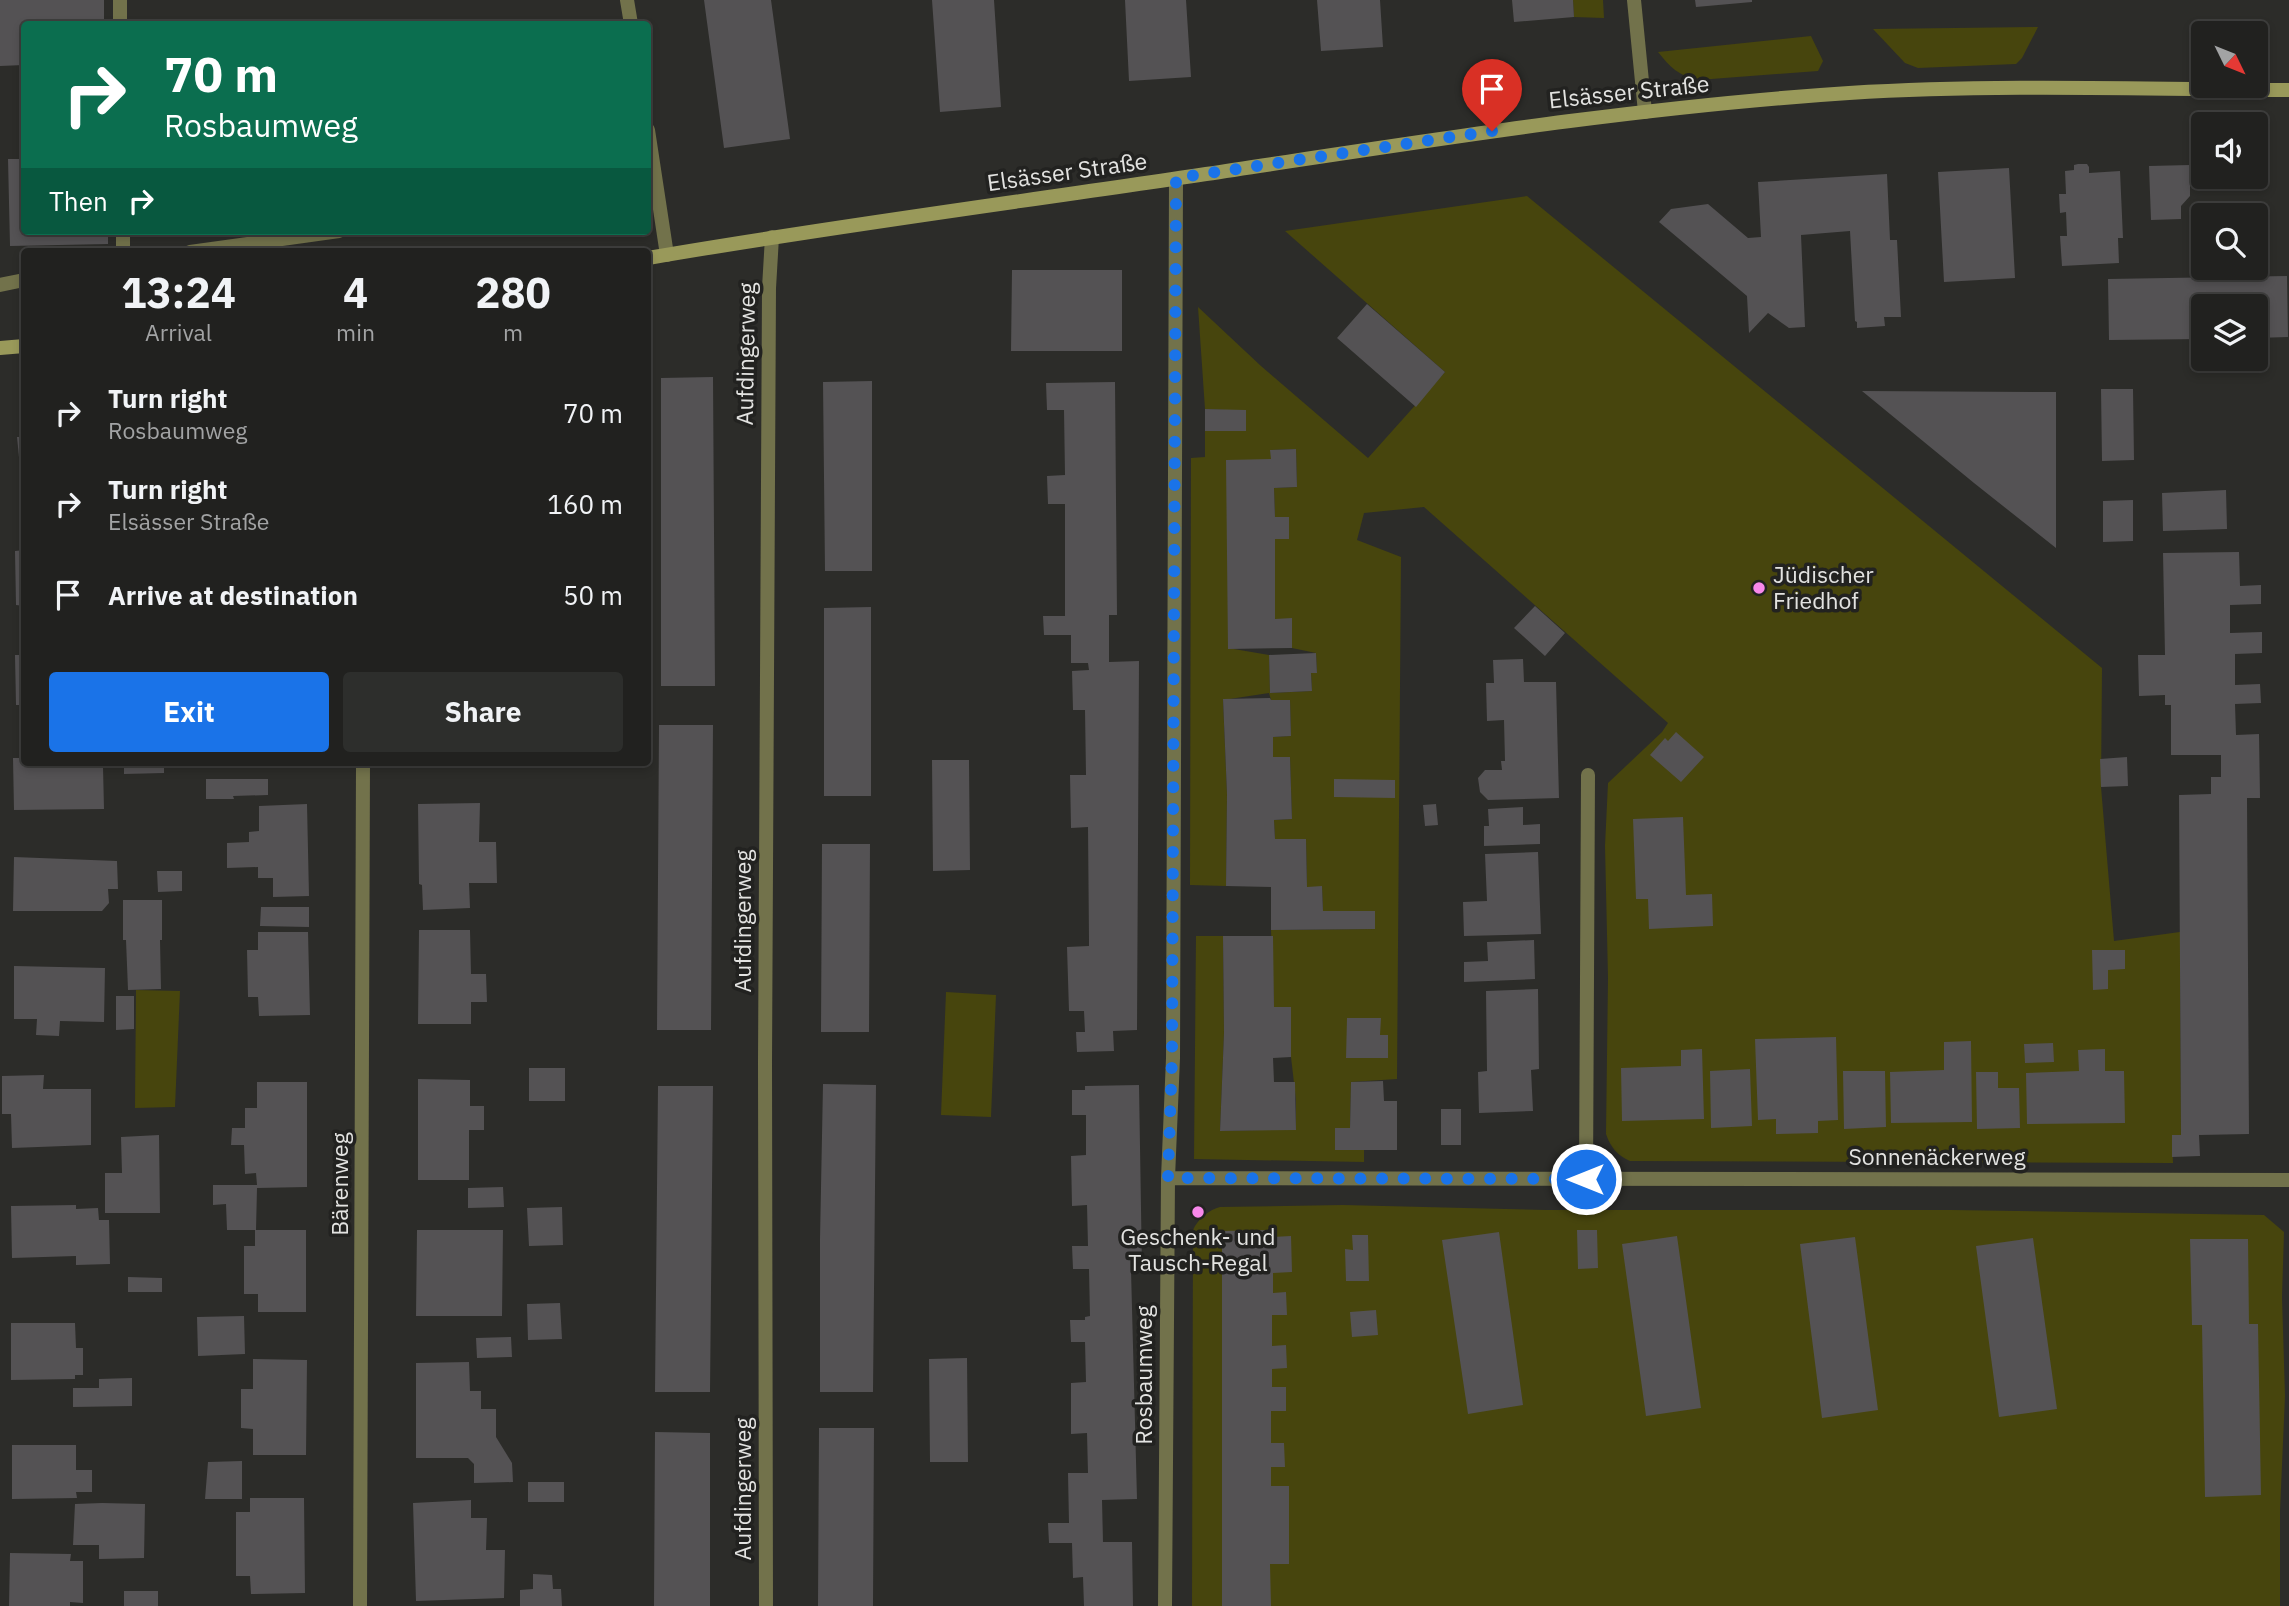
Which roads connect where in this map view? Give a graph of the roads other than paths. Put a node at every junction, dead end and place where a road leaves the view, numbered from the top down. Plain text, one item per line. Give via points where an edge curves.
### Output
1 (120, 0) edge
2 (627, 0) edge
3 (1634, 0) edge
4 (120, 21) edge
5 (630, 21) edge
6 (2289, 90) edge
7 (1645, 112) junction
8 (1176, 178) junction
9 (652, 184) edge
10 (311, 235) edge
11 (772, 237) junction
12 (218, 248) edge
13 (667, 255) junction
14 (651, 258) edge
15 (21, 281) edge
16 (0, 285) edge
17 (21, 346) edge
18 (0, 348) edge
19 (363, 766) edge
20 (1588, 775) dead end
21 (1168, 1178) junction
22 (1586, 1179) junction
23 (2289, 1180) edge
24 (360, 1606) edge
25 (766, 1606) edge
26 (1165, 1606) edge

1 - 4 street
2 - 5 street
3 - 7 street
6 - 7 main road, Elsässer Straße via 1850,93
7 - 8 main road, Elsässer Straße
8 - 11 main road, Elsässer Straße
8 - 21 street, Rosbaumweg via 1173,1044
9 - 13 street
10 - 12 street
11 - 13 main road, Elsässer Straße
11 - 25 street, Aufdingerweg
13 - 14 main road, Elsässer Straße
15 - 16 street
17 - 18 main road
19 - 24 street, Bärenweg
20 - 22 street
21 - 22 street, Sonnenäckerweg
21 - 26 street, Rosbaumweg
22 - 23 street, Sonnenäckerweg

